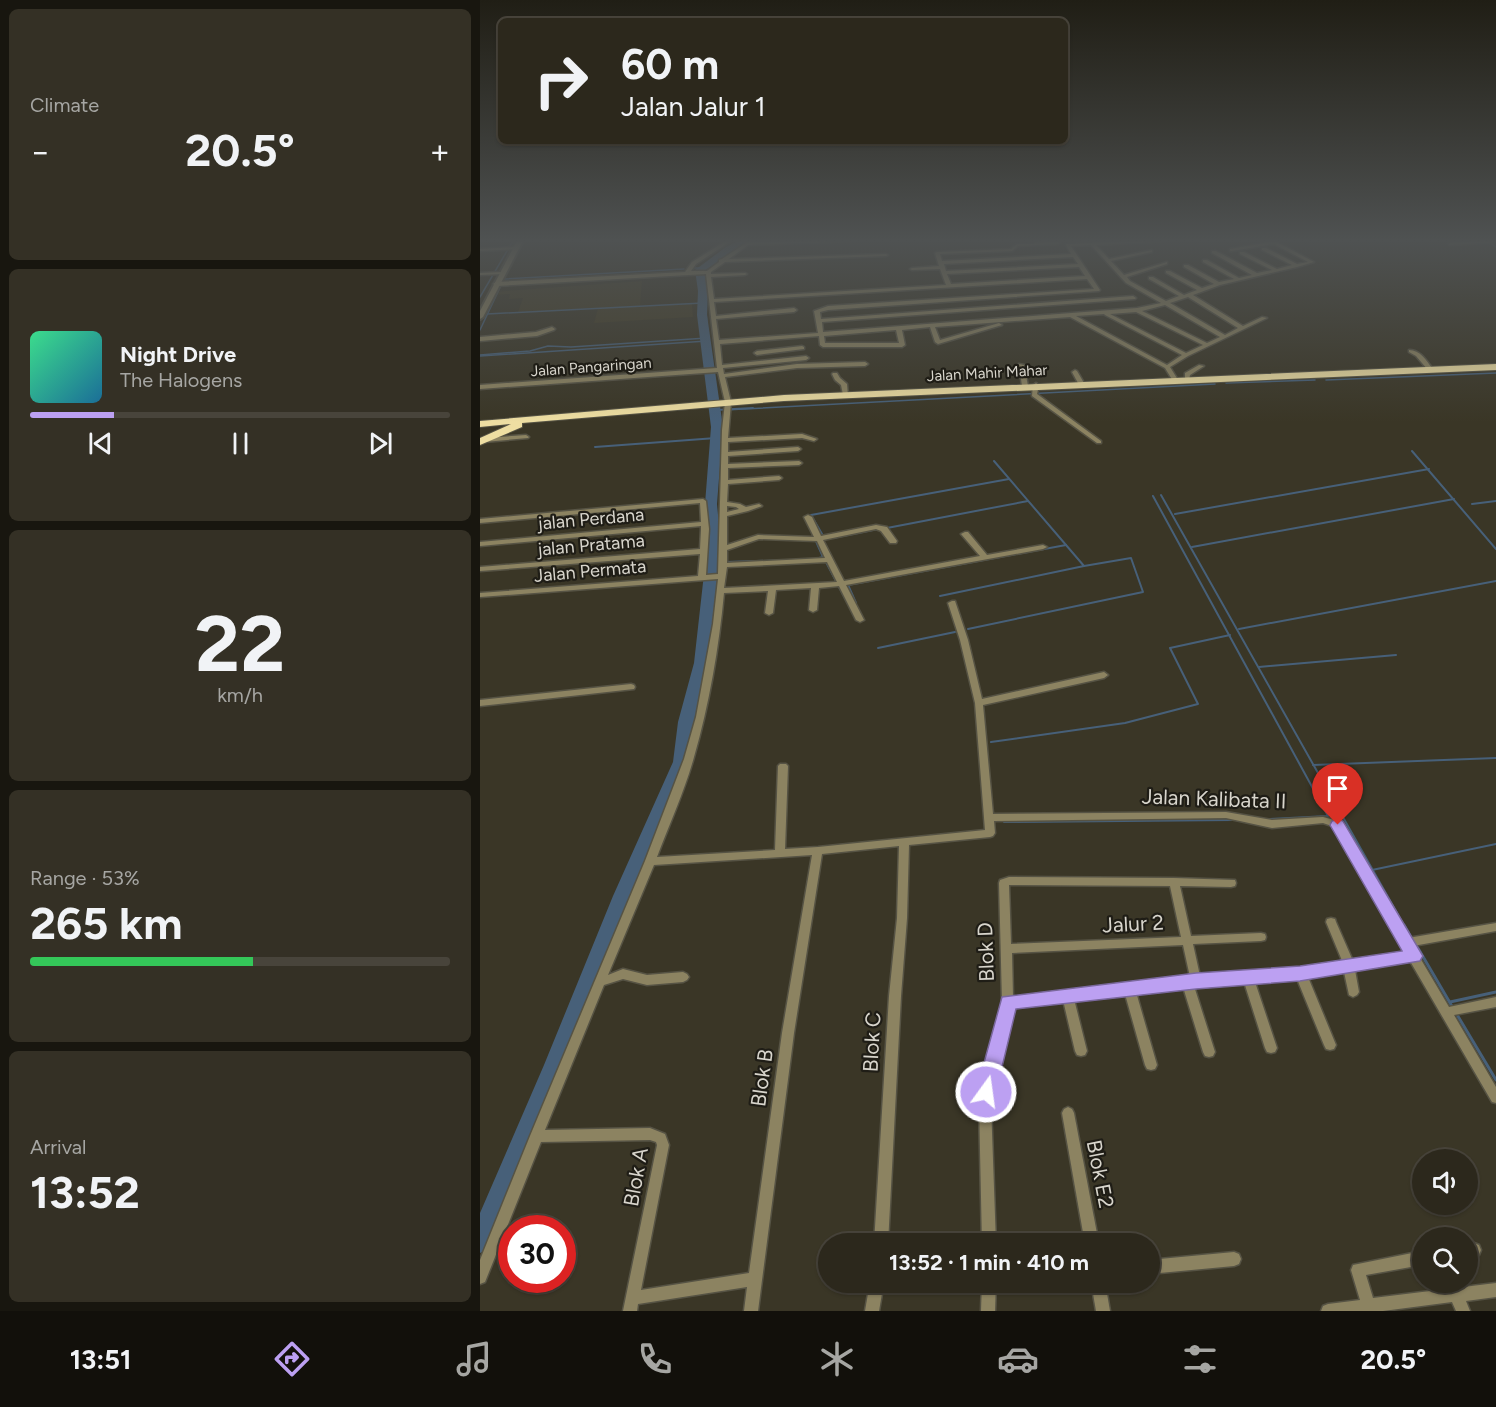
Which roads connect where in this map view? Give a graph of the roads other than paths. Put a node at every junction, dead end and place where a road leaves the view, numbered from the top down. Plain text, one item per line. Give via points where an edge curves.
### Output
1 (488, 300) edge
2 (724, 300) edge
3 (930, 300) edge
4 (985, 300) edge
5 (1105, 300) edge
6 (1160, 300) edge
7 (1172, 300) edge
8 (1194, 300) edge
9 (712, 301) joint
10 (916, 301) joint
11 (1165, 303) junction
12 (1044, 305) junction
13 (989, 309) junction
14 (794, 310) dead end
15 (1137, 310) junction
16 (1106, 313) junction
17 (1071, 315) junction
18 (480, 317) edge
19 (1050, 317) junction
20 (714, 318) junction
21 (1264, 318) dead end
22 (1016, 320) junction
23 (818, 321) junction
24 (932, 326) junction
25 (1242, 328) junction
26 (552, 329) dead end
27 (899, 329) junction
28 (820, 334) junction
29 (1225, 337) junction
30 (480, 339) edge
31 (754, 339) junction
32 (718, 342) junction
33 (938, 342) junction
34 (1207, 345) junction
35 (802, 348) dead end
36 (944, 350) dead end
37 (1411, 351) dead end
38 (757, 353) junction
39 (1186, 355) junction
40 (807, 358) dead end
41 (759, 363) junction
42 (865, 364) dead end
43 (1021, 365) dead end
44 (1201, 366) dead end
45 (1167, 367) junction
46 (1496, 367) edge
47 (1430, 369) junction
48 (719, 371) junction
49 (1075, 372) dead end
50 (836, 374) dead end
51 (1187, 379) junction
52 (1175, 380) junction
53 (1081, 383) junction
54 (1031, 385) junction
55 (480, 387) edge
56 (846, 395) junction
57 (726, 402) junction
58 (537, 419) junction
59 (480, 423) edge
60 (526, 437) dead end
61 (814, 439) dead end
62 (725, 440) junction
63 (482, 441) edge
64 (1099, 442) dead end
65 (798, 449) dead end
66 (725, 454) junction
67 (799, 463) dead end
68 (725, 466) junction
69 (779, 478) dead end
70 (724, 482) junction
71 (724, 504) junction
72 (759, 506) dead end
73 (746, 510) junction
74 (724, 515) junction
75 (808, 517) dead end
76 (480, 521) edge
77 (705, 524) junction
78 (965, 534) dead end
79 (724, 539) junction
80 (819, 539) junction
81 (749, 540) junction
82 (893, 541) dead end
83 (480, 544) edge
84 (1043, 547) dead end
85 (723, 549) junction
86 (704, 551) junction
87 (985, 557) junction
88 (830, 560) junction
89 (480, 569) edge
90 (713, 574) junction
91 (842, 584) junction
92 (815, 586) junction
93 (772, 589) junction
94 (721, 591) junction
95 (480, 595) edge
96 (952, 603) dead end
97 (813, 610) dead end
98 (770, 613) dead end
99 (860, 620) dead end
100 (1104, 675) dead end
101 (631, 687) dead end
102 (480, 703) edge
103 (979, 703) junction
104 (783, 766) dead end
105 (988, 818) junction
106 (904, 843) junction
107 (818, 851) junction
108 (780, 853) junction
109 (651, 861) junction
110 (1174, 882) junction
111 (1231, 883) dead end
112 (1331, 922) dead end
113 (1496, 927) edge
114 (1261, 937) dead end
115 (1188, 941) junction
116 (1406, 943) junction
117 (1007, 949) junction
118 (1414, 956) junction
119 (1349, 965) junction
120 (1300, 974) junction
121 (683, 977) dead end
122 (1248, 977) junction
123 (600, 982) junction
124 (1192, 982) junction
125 (1130, 988) junction
126 (1353, 992) dead end
127 (1068, 996) junction
128 (1008, 1002) junction
129 (1496, 1002) edge
130 (1447, 1012) junction
131 (1330, 1045) dead end
132 (1271, 1048) dead end
133 (1081, 1051) dead end
134 (1209, 1052) dead end
135 (1151, 1065) dead end
136 (1496, 1098) edge
137 (1068, 1113) dead end
138 (536, 1136) junction
139 (882, 1233) edge
140 (989, 1233) edge
141 (1090, 1233) edge
142 (1234, 1259) dead end
143 (1412, 1260) edge
144 (1160, 1266) edge
145 (480, 1278) edge
146 (756, 1279) junction
147 (1496, 1290) edge
148 (875, 1293) edge
149 (989, 1293) edge
150 (1100, 1293) edge
151 (1456, 1295) junction
152 (632, 1304) edge
153 (1369, 1308) edge
154 (751, 1311) edge
155 (872, 1311) edge
156 (988, 1311) edge
157 (1103, 1311) edge
158 (1328, 1311) edge
159 (1463, 1311) edge

1 - 18 street
2 - 9 street
3 - 10 street
4 - 13 street
5 - 12 street
6 - 11 street
7 - 11 street
8 - 25 street
9 - 20 street
10 - 23 street via 819,310
11 - 15 street
11 - 29 street
12 - 13 street
12 - 19 street
13 - 23 street
14 - 20 street
15 - 16 street
15 - 34 street
16 - 17 street
16 - 39 street
17 - 19 street
17 - 45 street
19 - 22 street
20 - 32 street
21 - 25 street
22 - 24 street
22 - 33 street
23 - 28 street
24 - 27 street
24 - 33 street
25 - 29 street
26 - 30 street
27 - 28 street
27 - 28 street via 903,344 900,345 825,345
28 - 31 street
29 - 34 street
31 - 32 street
31 - 38 street
32 - 48 street
33 - 36 street
34 - 39 street
35 - 38 street
37 - 47 street
38 - 41 street
39 - 45 street
40 - 41 street
41 - 48 street
42 - 48 street
43 - 54 street
44 - 51 street via 1187,374
45 - 52 street
46 - 47 highway, Jalan Mahir Mahar
47 - 51 highway, Jalan Mahir Mahar
48 - 55 street, Jalan Pangaringan
48 - 57 street
49 - 53 street
50 - 56 street
51 - 52 highway, Jalan Mahir Mahar
52 - 53 highway, Jalan Mahir Mahar
53 - 54 highway, Jalan Mahir Mahar
54 - 56 highway, Jalan Mahir Mahar
54 - 64 street via 1034,395
56 - 57 highway, Jalan Mahir Mahar
57 - 58 highway, Jalan Mahir Mahar
57 - 62 street
58 - 59 highway, Jalan Mahir Mahar
58 - 63 highway
60 - 63 street
61 - 62 street via 802,436
62 - 66 street
65 - 66 street
66 - 68 street
67 - 68 street
68 - 70 street
69 - 70 street
70 - 71 street
71 - 73 street
71 - 74 street
72 - 73 street
73 - 74 street
74 - 79 street
75 - 80 street
76 - 77 street via 703,501
77 - 83 street, jalan Perdana
77 - 86 street
78 - 87 street
79 - 81 street
79 - 85 street
80 - 81 street
80 - 82 street via 879,527
80 - 88 street
81 - 85 street
84 - 87 street
85 - 90 street
86 - 89 street, jalan Pratama
86 - 90 street
87 - 91 street
88 - 90 street, Jalan Permata
88 - 91 street
90 - 94 street
90 - 95 street, Jalan Permata
91 - 92 street
91 - 99 street
92 - 93 street
92 - 97 street
93 - 94 street
93 - 98 street
94 - 109 street via 700,717 689,759
96 - 103 street
100 - 103 street
101 - 102 street
103 - 105 street
104 - 108 street
105 - 106 street via 988,834
105 - 116 street, Jalan Kalibata II via 1226,815 1276,824 1331,821 1339,827
106 - 107 street
106 - 139 street, Blok C
107 - 108 street
107 - 146 street, Blok B via 785,1056
108 - 109 street
109 - 123 street
110 - 111 street, Blok D
110 - 115 street
110 - 117 street, Blok D via 1006,882
112 - 119 street
113 - 116 street
114 - 115 street, Jalur 2
115 - 117 street, Jalur 2
115 - 124 street
116 - 118 street, Jalan Kalibata II
117 - 128 street, Blok D
118 - 119 street
118 - 130 street, Jalan Kalibata II
119 - 120 street
119 - 126 street
120 - 122 street
120 - 131 street
121 - 123 street via 647,980 623,974
122 - 124 street
122 - 132 street
123 - 138 street
124 - 125 street
124 - 134 street
125 - 127 street
125 - 135 street
127 - 128 street
127 - 133 street
128 - 140 street, Blok D via 985,1104
129 - 130 street
130 - 136 street, Jalan Kalibata II
137 - 141 street, Blok E2
138 - 145 street
138 - 152 street, Blok A via 628,1133 661,1138 663,1145
142 - 144 street
143 - 153 street via 1358,1270
146 - 152 street
146 - 154 street, Blok B
147 - 151 street
148 - 155 street
149 - 156 street
150 - 157 street
151 - 153 street
151 - 159 street
153 - 158 street

